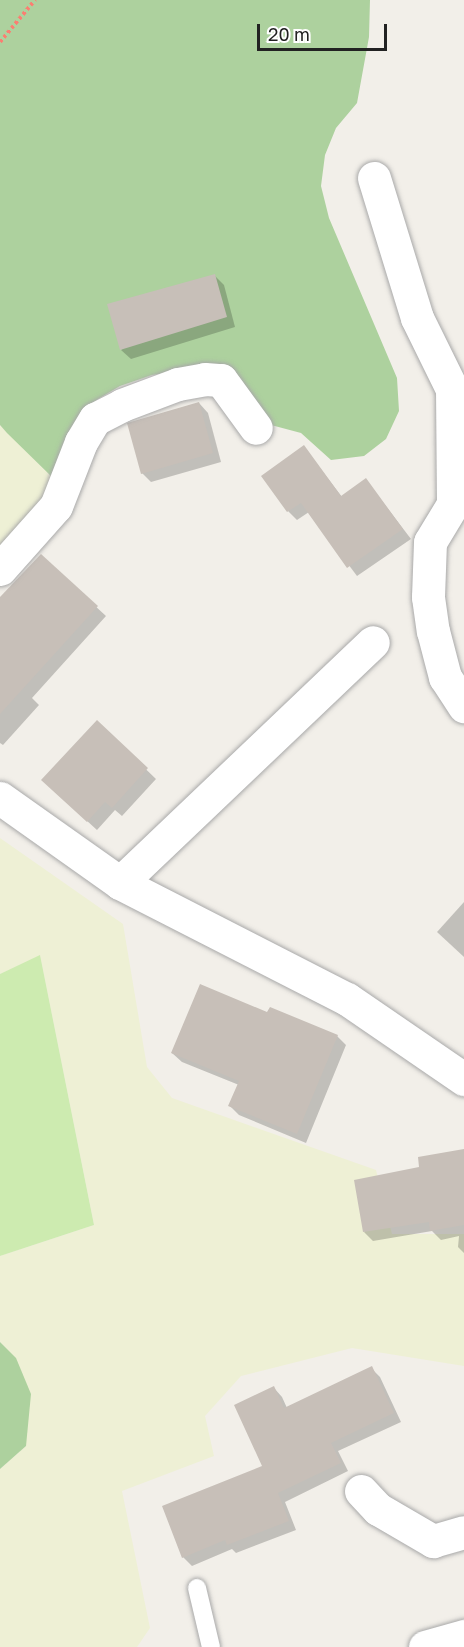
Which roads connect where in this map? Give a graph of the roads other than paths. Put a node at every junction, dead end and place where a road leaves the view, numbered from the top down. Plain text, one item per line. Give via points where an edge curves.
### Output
1 (374, 178) dead end
2 (256, 428) dead end
3 (0, 569) edge
4 (373, 642) dead end
5 (464, 706) edge
6 (0, 798) edge
7 (120, 883) junction
8 (464, 1079) edge
9 (361, 1491) dead end
10 (464, 1532) edge
11 (196, 1588) dead end
12 (464, 1636) edge
13 (211, 1647) edge
14 (425, 1647) edge

1 - 5 street via 417,318 452,389 453,504 430,542 428,597 445,677
2 - 3 street via 221,380 205,379 178,384 95,419 81,442 56,506
4 - 7 street
6 - 7 street
7 - 8 street via 347,999
9 - 10 street via 378,1509 433,1541
11 - 13 lane
12 - 14 street

